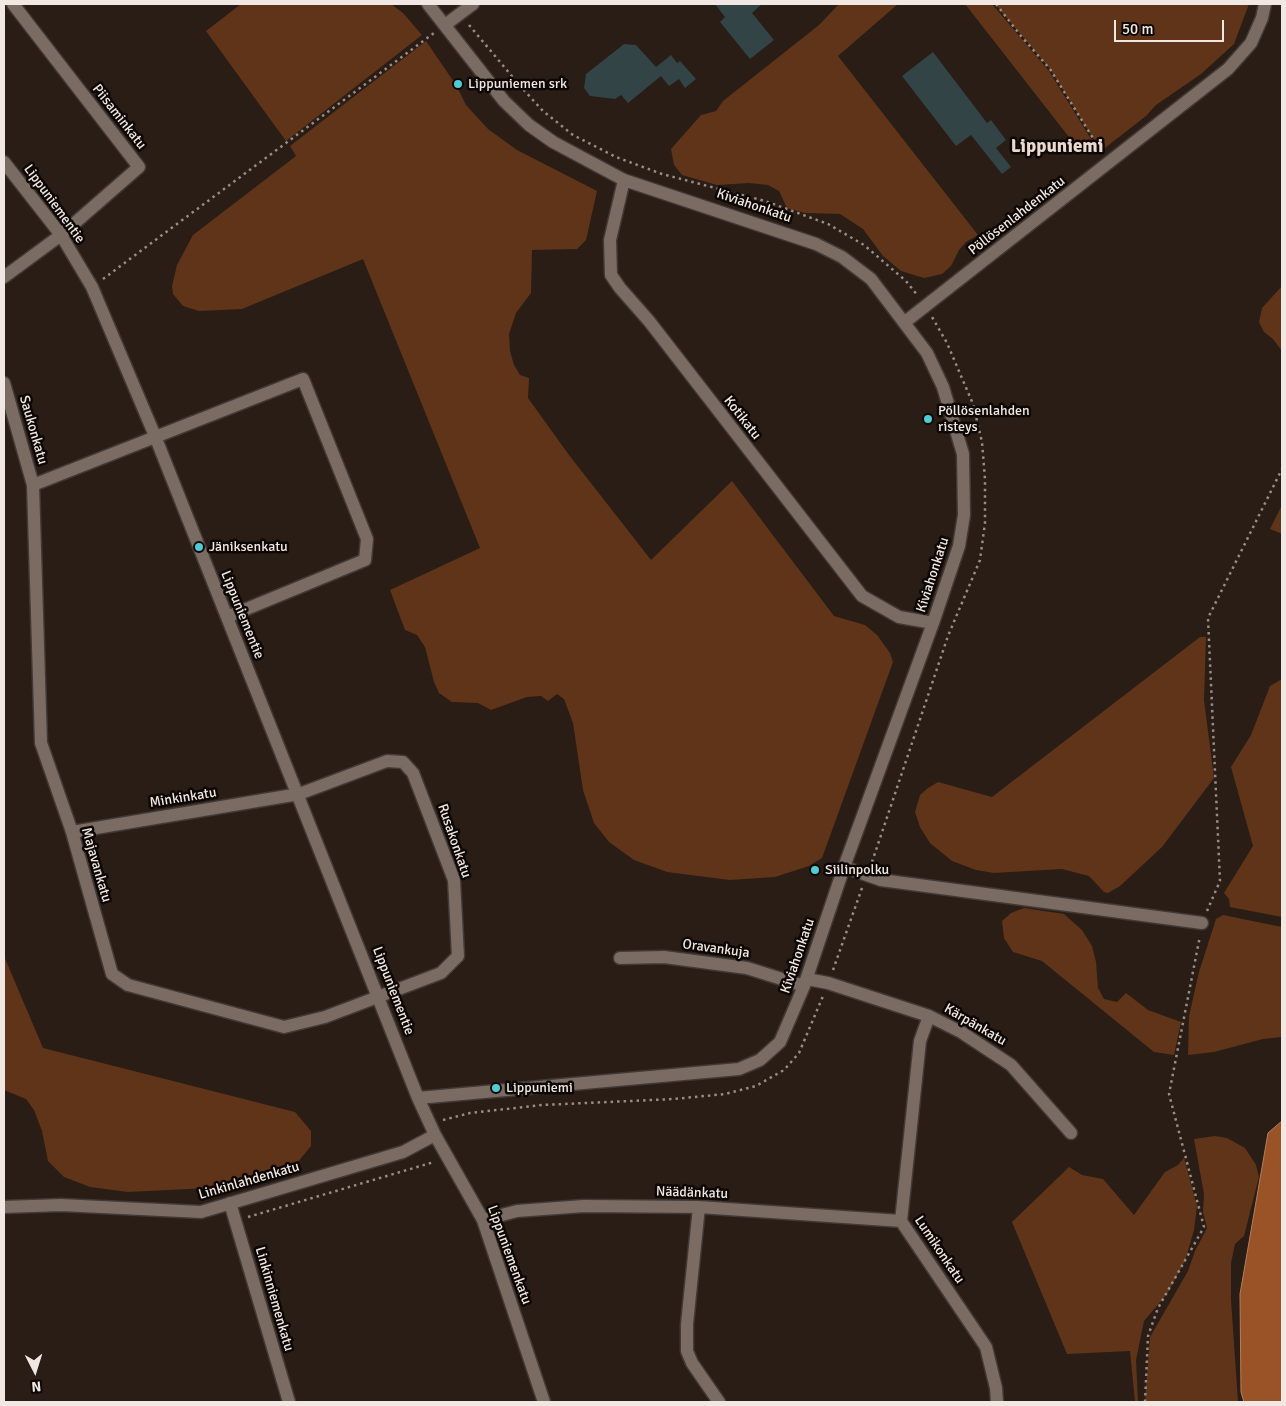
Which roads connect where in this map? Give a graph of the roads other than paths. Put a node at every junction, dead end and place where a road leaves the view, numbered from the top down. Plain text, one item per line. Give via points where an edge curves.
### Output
1 (13, 4) edge
2 (428, 4) edge
3 (473, 4) edge
4 (1265, 4) edge
5 (445, 25) junction
6 (4, 162) edge
7 (624, 180) junction
8 (61, 235) junction
9 (4, 277) edge
10 (906, 322) junction
11 (4, 383) edge
12 (155, 436) junction
13 (33, 485) junction
14 (227, 618) junction
15 (933, 623) junction
16 (299, 794) junction
17 (72, 832) junction
18 (844, 867) junction
19 (1202, 923) dead end
20 (620, 958) dead end
21 (806, 982) junction
22 (379, 997) junction
23 (929, 1016) junction
24 (418, 1098) junction
25 (1071, 1133) dead end
26 (435, 1135) junction
27 (230, 1204) junction
28 (4, 1207) edge
29 (699, 1207) junction
30 (483, 1220) junction
31 (901, 1221) junction
32 (289, 1402) edge
33 (544, 1402) edge
34 (719, 1402) edge
35 (997, 1402) edge

1 - 8 street, Piisaminkatu via 139,167
2 - 5 street, Kiviahonkatu
3 - 5 street
4 - 10 street, Pöllösenlahdenkatu via 1251,44 1228,69
5 - 7 street, Kiviahonkatu via 504,101 529,125 553,142
6 - 8 street, Lippuniementie
7 - 10 street, Kiviahonkatu via 816,244 842,257 871,279
7 - 15 street, Kotikatu via 610,240 611,275 620,288 862,596 899,617
8 - 9 street
8 - 12 street, Lippuniementie via 92,287
10 - 15 street, Kiviahonkatu via 927,353 943,386 963,454 964,515 959,546
11 - 13 street, Saukonkatu
12 - 13 street
12 - 14 street, Lippuniementie
12 - 14 street via 303,379 367,539 365,560
13 - 17 street, Majavankatu via 41,743
14 - 16 street, Lippuniementie
15 - 18 street, Kiviahonkatu
16 - 17 street, Minkinkatu
16 - 22 street, Lippuniementie
16 - 22 street, Rusakonkatu via 387,761 403,762 413,773 454,880 458,956 441,973
17 - 22 street, Majavankatu via 112,974 128,985 284,1028
18 - 19 street via 891,881
18 - 21 street, Kiviahonkatu
20 - 21 street, Oravankuja via 664,957 747,968
21 - 23 street, Kärpänkatu via 828,983
21 - 24 street, Kiviahonkatu via 780,1042 760,1060 739,1070
22 - 24 street, Lippuniementie
23 - 25 street, Kärpänkatu via 961,1032 1011,1065
23 - 31 street, Lumikonkatu via 920,1041
24 - 26 street, Lippuniemenkatu
26 - 27 street, Linkinlahdenkatu via 403,1152
26 - 30 street, Lippuniemenkatu
27 - 28 street, Linkinlahdenkatu via 202,1212 61,1205
27 - 32 street, Linkinniemenkatu
29 - 30 street, Näädänkatu via 584,1206 517,1211
29 - 31 street, Näädänkatu
29 - 34 street via 687,1351
30 - 33 street, Lippuniemenkatu
31 - 35 street, Lumikonkatu via 986,1347

